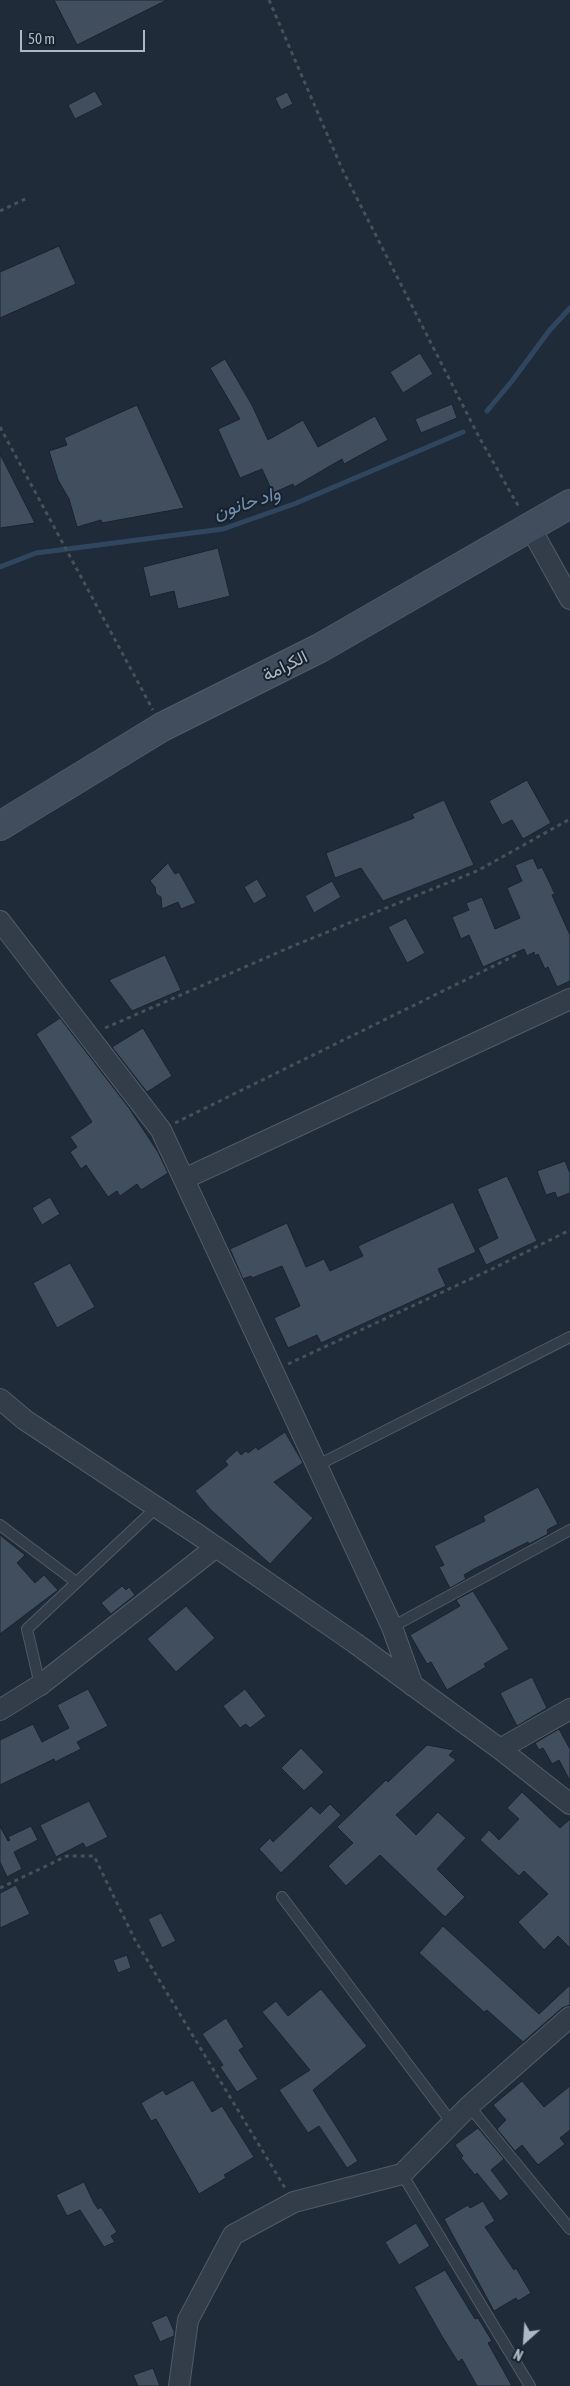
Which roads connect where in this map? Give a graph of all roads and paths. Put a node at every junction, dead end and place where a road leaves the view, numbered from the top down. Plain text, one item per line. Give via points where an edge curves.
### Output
1 (269, 0) edge
2 (27, 198) dead end
3 (0, 211) edge
4 (0, 426) edge
5 (570, 504) edge
6 (530, 527) junction
7 (570, 599) edge
8 (162, 727) junction
9 (570, 819) edge
10 (0, 826) edge
11 (0, 921) edge
12 (516, 955) dead end
13 (570, 999) edge
14 (88, 1035) junction
15 (161, 1130) junction
16 (184, 1180) junction
17 (570, 1230) edge
18 (570, 1338) edge
19 (273, 1371) junction
20 (0, 1399) edge
21 (318, 1465) junction
22 (157, 1507) junction
23 (0, 1525) edge
24 (570, 1530) edge
25 (216, 1547) junction
26 (76, 1582) junction
27 (392, 1626) junction
28 (40, 1686) junction
29 (413, 1686) junction
30 (570, 1709) edge
31 (0, 1710) edge
32 (500, 1749) junction
33 (570, 1804) edge
34 (0, 1888) edge
35 (282, 1897) dead end
36 (570, 2017) edge
37 (470, 2106) junction
38 (452, 2123) junction
39 (402, 2174) junction
40 (294, 2202) junction
41 (570, 2229) edge
42 (179, 2386) edge
43 (530, 2386) edge

1 - 6 path via 343,171 479,437
2 - 3 path
4 - 8 path
5 - 6 main road, الكرامة
6 - 7 street
6 - 8 main road, الكرامة via 320,648
8 - 10 main road, الكرامة
9 - 14 path via 479,870
11 - 14 street
12 - 15 path
13 - 16 street
14 - 15 street
15 - 16 street
16 - 19 street
17 - 19 path
18 - 21 lane
19 - 21 street
20 - 22 street via 25,1420
21 - 27 street
22 - 25 street
22 - 26 lane
23 - 26 lane
24 - 27 lane
25 - 28 street
25 - 29 street
26 - 28 lane via 27,1629
27 - 29 street
28 - 31 street
29 - 32 street
30 - 32 street
32 - 33 street
34 - 40 path via 67,1856 94,1856 135,1940
35 - 38 lane
36 - 37 street
37 - 38 street
37 - 41 lane
38 - 39 street
39 - 40 street
39 - 43 lane
40 - 42 street via 233,2235 188,2320

